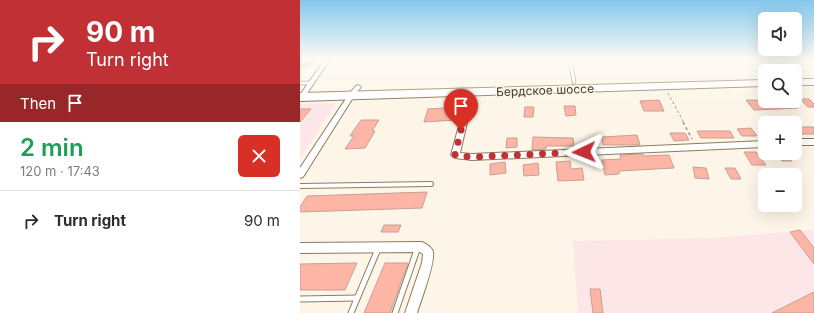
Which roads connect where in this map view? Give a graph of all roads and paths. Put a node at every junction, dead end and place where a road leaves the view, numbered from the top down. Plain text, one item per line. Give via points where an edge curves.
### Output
1 (315, 74) edge
2 (573, 74) edge
3 (814, 75) edge
4 (758, 76) edge
5 (802, 76) edge
6 (574, 82) junction
7 (802, 82) edge
8 (814, 82) edge
9 (758, 83) edge
10 (664, 86) junction
11 (304, 89) edge
12 (355, 91) junction
13 (471, 92) junction
14 (802, 142) edge
15 (814, 142) edge
16 (758, 144) edge
17 (696, 147) junction
18 (300, 175) edge
19 (431, 184) dead end
20 (300, 186) edge
21 (379, 247) junction
22 (418, 247) junction
23 (300, 248) edge
24 (357, 298) junction
25 (300, 299) edge
26 (351, 313) edge
27 (395, 313) edge
28 (411, 313) edge

1 - 11 street
2 - 6 lane
3 - 5 highway
4 - 6 highway, Бердское шоссе
6 - 12 highway, Бердское шоссе
7 - 8 highway
9 - 10 highway, Бердское шоссе
10 - 13 highway, Бердское шоссе
10 - 17 path
11 - 12 highway, Бердское шоссе
12 - 13 highway, Бердское шоссе
12 - 18 street
13 - 17 street via 455,155 472,157
14 - 15 street
16 - 17 street
19 - 20 lane
21 - 22 street
21 - 23 street
21 - 24 lane
22 - 27 lane
22 - 28 street via 428,252 427,263
24 - 25 lane
24 - 26 lane

